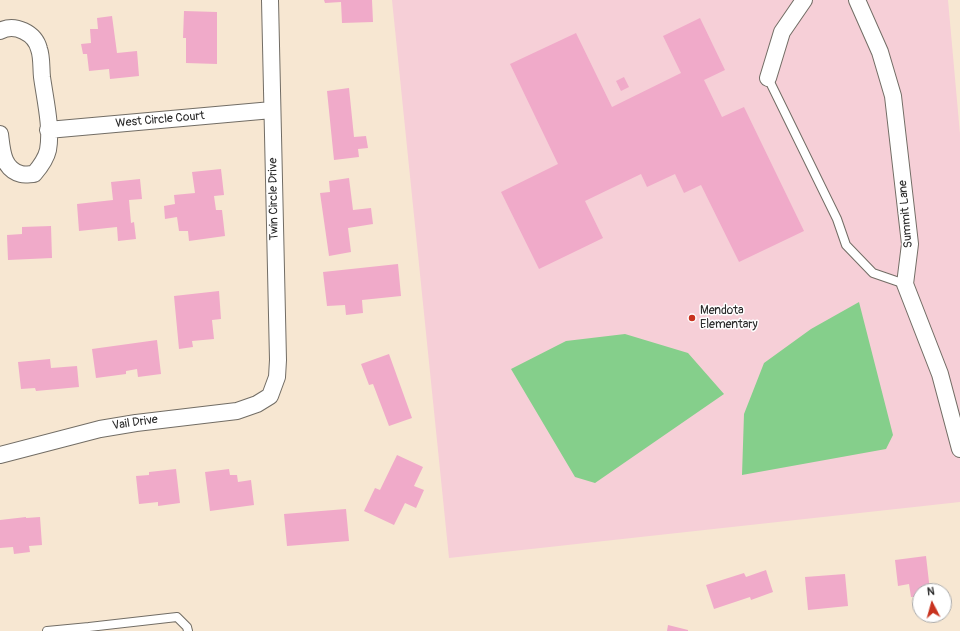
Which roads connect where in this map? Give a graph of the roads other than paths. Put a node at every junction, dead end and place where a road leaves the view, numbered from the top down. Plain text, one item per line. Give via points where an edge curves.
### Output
1 (270, 0) edge
2 (804, 0) edge
3 (857, 0) edge
4 (0, 31) edge
5 (768, 78) joint
6 (272, 110) junction
7 (48, 130) junction
8 (0, 134) edge
9 (905, 284) junction
10 (270, 396) joint
11 (960, 449) edge
12 (0, 455) edge
13 (88, 629) edge
14 (47, 631) edge
15 (188, 631) edge

1 - 6 street, Twin Circle Drive
2 - 5 street via 782,32
3 - 9 street, Summit Lane via 880,52 893,96 910,244
4 - 7 street via 17,28 32,36 39,48
5 - 9 lane via 837,219 846,245 873,273
6 - 7 street, West Circle Court
6 - 10 street, Twin Circle Drive via 278,360 277,377
7 - 8 street via 48,151 42,165 34,174 21,174 11,169 3,158
9 - 11 street, Summit Lane via 940,374
10 - 12 street, Vail Drive via 257,404 237,410 100,428
13 - 14 lane
13 - 15 lane via 177,617

